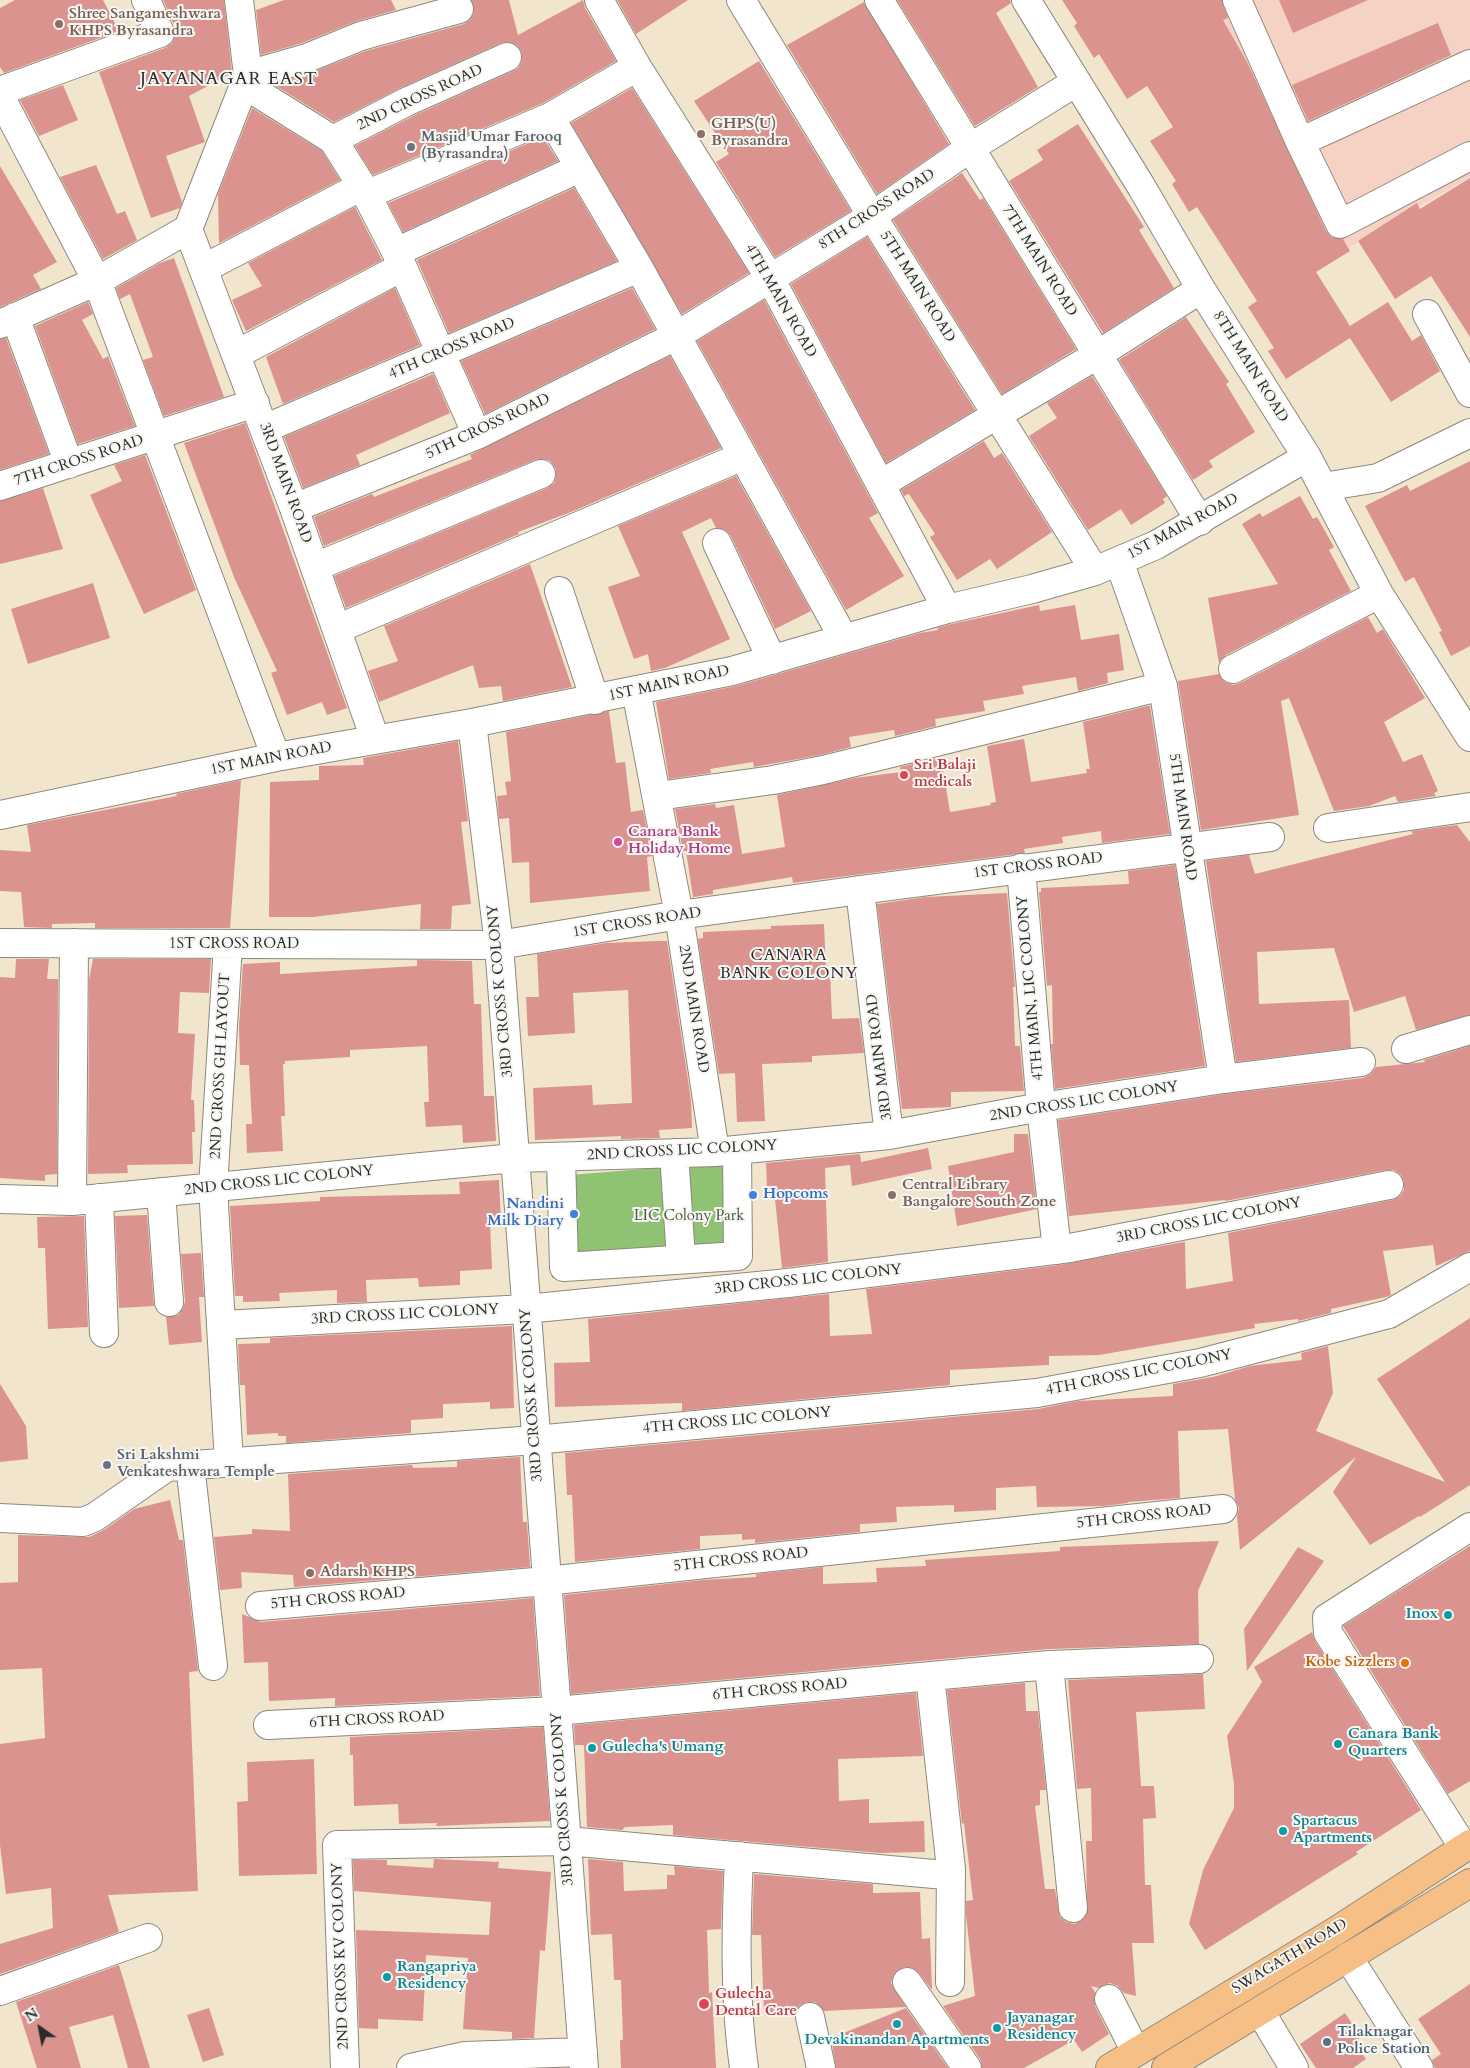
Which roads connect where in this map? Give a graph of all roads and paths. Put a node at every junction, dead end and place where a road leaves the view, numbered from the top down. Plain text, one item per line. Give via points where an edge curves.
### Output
1 (146, 0) edge
2 (599, 0) edge
3 (741, 0) edge
4 (879, 0) edge
5 (1026, 0) edge
6 (1237, 0) edge
7 (247, 4) edge
8 (459, 9) dead end
9 (507, 57) dead end
10 (1470, 64) edge
11 (637, 67) junction
12 (247, 80) junction
13 (1076, 82) junction
14 (0, 91) edge
15 (0, 96) edge
16 (550, 117) junction
17 (333, 140) junction
18 (1300, 142) junction
19 (970, 148) junction
20 (1470, 156) edge
21 (580, 168) junction
22 (364, 190) junction
23 (872, 216) junction
24 (188, 229) junction
25 (399, 260) junction
26 (203, 268) junction
27 (639, 268) junction
28 (770, 278) junction
29 (97, 281) junction
30 (1201, 289) junction
31 (1427, 314) dead end
32 (7, 320) edge
33 (676, 336) junction
34 (442, 353) junction
35 (237, 354) junction
36 (1097, 355) junction
37 (1470, 392) edge
38 (255, 403) junction
39 (997, 415) junction
40 (264, 429) junction
41 (1470, 433) edge
42 (477, 435) junction
43 (157, 436) junction
44 (743, 456) junction
45 (1307, 457) junction
46 (69, 464) junction
47 (541, 474) dead end
48 (881, 484) junction
49 (0, 486) edge
50 (1324, 487) junction
51 (294, 508) junction
52 (1200, 521) junction
53 (716, 543) dead end
54 (1107, 566) junction
55 (315, 567) junction
56 (559, 591) dead end
57 (1379, 594) junction
58 (948, 609) junction
59 (337, 629) junction
60 (844, 639) junction
61 (772, 660) junction
62 (1233, 669) dead end
63 (1163, 686) junction
64 (636, 690) junction
65 (595, 700) junction
66 (472, 723) junction
67 (1470, 737) edge
68 (375, 739) junction
69 (276, 757) junction
70 (658, 796) junction
71 (1470, 807) edge
72 (0, 815) edge
73 (1328, 828) dead end
74 (1270, 837) dead end
75 (1186, 848) junction
76 (1021, 868) junction
77 (860, 890) junction
78 (679, 915) junction
79 (0, 943) edge
80 (74, 943) junction
81 (228, 945) junction
82 (499, 945) junction
83 (1470, 1030) edge
84 (1406, 1049) dead end
85 (1361, 1062) dead end
86 (1223, 1079) junction
87 (1041, 1107) junction
88 (890, 1135) junction
89 (726, 1151) junction
90 (674, 1153) junction
91 (561, 1157) junction
92 (514, 1158) junction
93 (1389, 1185) dead end
94 (214, 1187) junction
95 (161, 1192) junction
96 (99, 1198) junction
97 (0, 1199) edge
98 (72, 1201) junction
99 (1057, 1250) junction
100 (681, 1259) junction
101 (654, 1261) junction
102 (1470, 1267) edge
103 (657, 1296) junction
104 (169, 1302) dead end
105 (526, 1309) junction
106 (222, 1325) junction
107 (104, 1333) dead end
108 (536, 1440) junction
109 (229, 1463) junction
110 (190, 1465) junction
111 (1223, 1509) dead end
112 (0, 1518) edge
113 (1470, 1527) edge
114 (546, 1581) junction
115 (260, 1606) dead end
116 (1198, 1659) dead end
117 (213, 1666) dead end
118 (1050, 1666) junction
119 (930, 1676) junction
120 (556, 1711) junction
121 (268, 1725) dead end
122 (567, 1841) junction
123 (1467, 1846) edge
124 (739, 1856) junction
125 (951, 1869) junction
126 (1470, 1883) edge
127 (1073, 1908) dead end
128 (148, 1938) dead end
129 (1348, 1957) junction
130 (907, 1982) dead end
131 (950, 1982) dead end
132 (0, 1991) edge
133 (1109, 1999) dead end
134 (1260, 2011) junction
135 (810, 2017) dead end
136 (1136, 2052) junction
137 (583, 2060) edge
138 (345, 2068) edge
139 (411, 2068) edge
140 (744, 2068) edge
141 (821, 2068) edge
142 (967, 2068) edge
143 (1110, 2068) edge
144 (1166, 2068) edge
145 (1294, 2068) edge
146 (1419, 2068) edge

1 - 14 street via 160,33
2 - 11 street, 4TH MAIN ROAD
3 - 23 street, 5TH MAIN ROAD
4 - 19 street, 7TH MAIN ROAD
5 - 13 street, 8TH MAIN ROAD
6 - 18 street
7 - 12 street
8 - 12 street via 361,36
9 - 17 street, 2ND CROSS ROAD via 406,102
10 - 18 street
11 - 16 street
11 - 28 street, 4TH MAIN ROAD
12 - 17 street
12 - 24 street
13 - 19 street, 8TH CROSS ROAD
13 - 30 street, 8TH MAIN ROAD
15 - 29 street
16 - 21 street
16 - 22 street
17 - 22 street
18 - 20 street via 1340,224
19 - 23 street, 8TH CROSS ROAD
19 - 36 street, 7TH MAIN ROAD
21 - 25 street
21 - 27 street
22 - 25 street
22 - 26 street
23 - 28 street, 8TH CROSS ROAD
23 - 39 street, 5TH MAIN ROAD
24 - 26 street, 3RD MAIN ROAD
24 - 29 street
25 - 34 street
25 - 35 street
26 - 35 street, 3RD MAIN ROAD
27 - 33 street
27 - 34 street, 4TH CROSS ROAD
28 - 33 street, 8TH CROSS ROAD
28 - 48 street, 4TH MAIN ROAD
29 - 32 street
29 - 43 street
30 - 36 street
30 - 45 street, 8TH MAIN ROAD
31 - 37 street
32 - 46 street
33 - 42 street, 5TH CROSS ROAD
33 - 44 street
34 - 40 street, 4TH CROSS ROAD
34 - 42 street
35 - 38 street, 3RD MAIN ROAD
36 - 39 street
36 - 52 street, 7TH MAIN ROAD
38 - 40 street, 3RD MAIN ROAD
38 - 43 street, 7TH CROSS ROAD
39 - 48 street
39 - 54 street, 5TH MAIN ROAD
40 - 51 street, 3RD MAIN ROAD
41 - 50 street via 1378,478
42 - 51 street, 5TH CROSS ROAD
43 - 46 street, 7TH CROSS ROAD
43 - 69 street
44 - 59 street
44 - 60 street
45 - 50 street, 8TH MAIN ROAD
45 - 52 street, 1ST MAIN ROAD
46 - 49 street, 7TH CROSS ROAD
47 - 55 street
48 - 58 street, 4TH MAIN ROAD
50 - 57 street, 8TH MAIN ROAD
51 - 55 street, 3RD MAIN ROAD
52 - 54 street, 1ST MAIN ROAD
53 - 61 street
54 - 58 street, 1ST MAIN ROAD via 1032,589
54 - 63 street, 5TH MAIN ROAD
55 - 59 street, 3RD MAIN ROAD
56 - 65 street
57 - 62 street
57 - 67 street, 8TH MAIN ROAD
58 - 60 street, 1ST MAIN ROAD
59 - 68 street, 3RD MAIN ROAD
60 - 61 street, 1ST MAIN ROAD
61 - 64 street, 1ST MAIN ROAD
63 - 70 street via 823,770
63 - 75 street, 5TH MAIN ROAD
64 - 65 street, 1ST MAIN ROAD
64 - 70 street, 2ND MAIN ROAD
65 - 66 street, 1ST MAIN ROAD
66 - 68 street, 1ST MAIN ROAD
66 - 82 street, 3RD CROSS K COLONY
68 - 69 street, 1ST MAIN ROAD
69 - 72 street, 1ST MAIN ROAD
70 - 78 street, 2ND MAIN ROAD
71 - 73 street
74 - 75 street, 1ST CROSS ROAD
75 - 76 street, 1ST CROSS ROAD
75 - 86 street, 5TH MAIN ROAD
76 - 77 street, 1ST CROSS ROAD
76 - 87 street, 4TH MAIN, LIC COLONY
77 - 78 street, 1ST CROSS ROAD
77 - 88 street, 3RD MAIN ROAD
78 - 82 street, 1ST CROSS ROAD
78 - 89 street, 2ND MAIN ROAD
79 - 80 street, 1ST CROSS ROAD
80 - 81 street, 1ST CROSS ROAD
80 - 98 street
81 - 82 street, 1ST CROSS ROAD
81 - 94 street, 2ND CROSS GH LAYOUT
82 - 92 street, 3RD CROSS K COLONY
83 - 84 street
85 - 86 street, 2ND CROSS LIC COLONY
86 - 87 street, 2ND CROSS LIC COLONY
87 - 88 street, 2ND CROSS LIC COLONY
87 - 99 street, 4TH MAIN, LIC COLONY
88 - 89 street, 2ND CROSS LIC COLONY
89 - 90 street, 2ND CROSS LIC COLONY
89 - 100 street, 2ND MAIN ROAD via 738,1256
90 - 91 street, 2ND CROSS LIC COLONY
90 - 100 street
91 - 92 street, 2ND CROSS LIC COLONY
91 - 101 street via 564,1267
92 - 94 street, 2ND CROSS LIC COLONY
92 - 105 street, 3RD CROSS K COLONY
93 - 99 street, 3RD CROSS LIC COLONY
94 - 95 street, 2ND CROSS LIC COLONY
94 - 106 street, 2ND CROSS GH LAYOUT
95 - 96 street, 2ND CROSS LIC COLONY
95 - 104 street
96 - 98 street, 2ND CROSS LIC COLONY
96 - 107 street
97 - 98 street, 2ND CROSS LIC COLONY
99 - 103 street, 3RD CROSS LIC COLONY
100 - 101 street
101 - 103 street
102 - 108 street, 4TH CROSS LIC COLONY via 1389,1314 1200,1363 1046,1392
103 - 105 street, 3RD CROSS LIC COLONY
105 - 106 street, 3RD CROSS LIC COLONY
105 - 108 street, 3RD CROSS K COLONY
106 - 109 street, 2ND CROSS GH LAYOUT
108 - 109 street, 4TH CROSS LIC COLONY
108 - 114 street, 3RD CROSS K COLONY
109 - 110 street, 4TH CROSS LIC COLONY
110 - 112 street, 4TH CROSS LIC COLONY via 162,1469 95,1517 83,1522
110 - 117 street
111 - 114 street, 5TH CROSS ROAD
113 - 123 street via 1327,1618 1328,1633
114 - 115 street, 5TH CROSS ROAD
114 - 120 street, 3RD CROSS K COLONY
116 - 118 street, 6TH CROSS ROAD
118 - 119 street, 6TH CROSS ROAD
118 - 127 street
119 - 120 street, 6TH CROSS ROAD
119 - 125 street
120 - 121 street, 6TH CROSS ROAD
120 - 122 street, 3RD CROSS K COLONY
122 - 124 street
122 - 137 street, 3RD CROSS K COLONY
122 - 138 street, 2ND CROSS KV COLONY via 337,1845
123 - 136 main road, SWAGATH ROAD
124 - 125 street via 945,1875
124 - 140 street via 736,1916 739,2033
125 - 131 street
126 - 129 main road, SWAGATH ROAD
128 - 132 street
129 - 134 main road, SWAGATH ROAD
129 - 146 street
130 - 142 street
133 - 136 street
134 - 144 main road, SWAGATH ROAD
134 - 145 street
135 - 141 street
136 - 143 main road, SWAGATH ROAD
137 - 139 street via 465,2056

